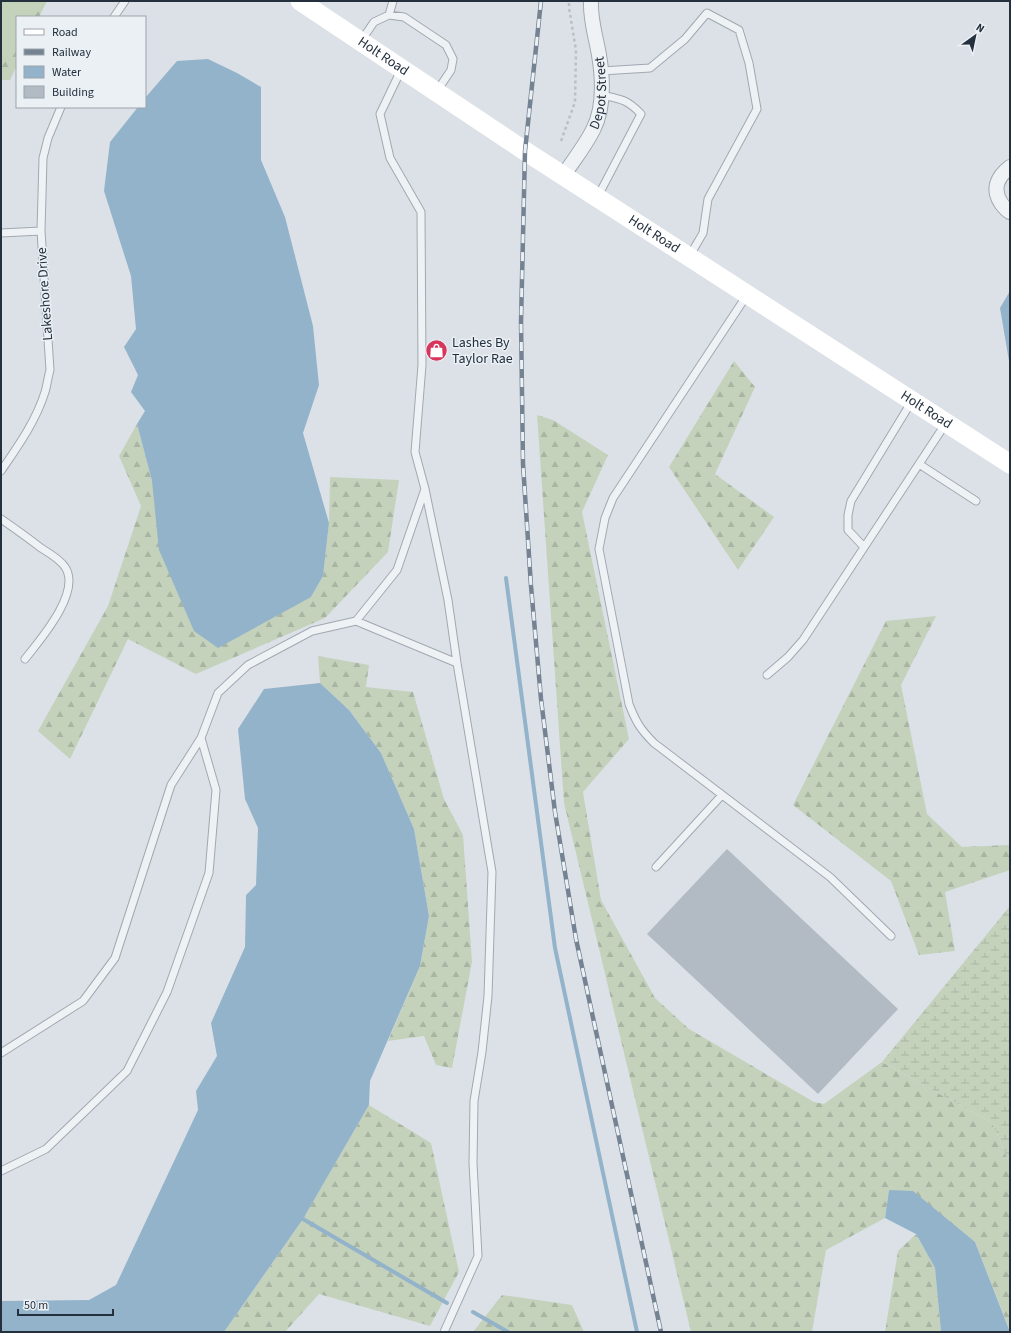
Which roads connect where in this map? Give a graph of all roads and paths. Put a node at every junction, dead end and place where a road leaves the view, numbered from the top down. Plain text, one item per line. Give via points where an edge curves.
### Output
1 (124, 1) edge
2 (300, 1) edge
3 (394, 1) edge
4 (569, 1) edge
5 (591, 1) edge
6 (389, 15) junction
7 (115, 16) edge
8 (360, 42) junction
9 (402, 70) junction
10 (601, 72) junction
11 (436, 93) junction
12 (601, 95) junction
13 (61, 108) edge
14 (561, 141) dead end
15 (1010, 167) edge
16 (563, 176) junction
17 (597, 198) junction
18 (1010, 212) edge
19 (41, 231) junction
20 (1, 233) edge
21 (689, 257) junction
22 (747, 294) junction
23 (912, 401) junction
24 (946, 423) junction
25 (919, 464) junction
26 (1010, 464) edge
27 (1, 471) edge
28 (425, 489) junction
29 (976, 500) dead end
30 (1, 519) edge
31 (864, 547) junction
32 (356, 621) junction
33 (26, 659) dead end
34 (457, 663) junction
35 (767, 675) dead end
36 (201, 738) junction
37 (722, 795) junction
38 (656, 867) dead end
39 (891, 936) dead end
40 (1, 1053) edge
41 (1, 1171) edge
42 (444, 1332) edge

1 - 7 lane
2 - 8 main road, Holt Road
3 - 6 lane
4 - 14 path via 576,50 575,102
5 - 10 street, Depot Street via 592,23
6 - 8 lane via 374,22
6 - 11 lane via 404,17 446,45 453,59 451,70
8 - 9 main road, Holt Road
9 - 11 main road, Holt Road
9 - 28 lane via 380,114 390,158 421,212 422,365 415,452
10 - 12 street, Depot Street
10 - 21 lane via 650,68 685,39 707,13 739,30 750,63 757,110 708,199 703,233
11 - 16 main road, Holt Road
12 - 16 street, Depot Street via 600,111 593,129
12 - 17 lane via 622,99 641,114
13 - 19 lane, Lakeshore Drive via 43,158
15 - 18 street via 1003,172 996,186 997,196
16 - 17 main road, Holt Road
17 - 21 main road, Holt Road
19 - 20 lane
19 - 27 lane, Lakeshore Drive via 50,370 37,413
21 - 22 main road, Holt Road
22 - 23 main road, Holt Road
22 - 37 lane via 612,498 599,549 629,704 637,724 654,743
23 - 24 main road, Holt Road
23 - 31 lane via 851,501 848,530
24 - 25 lane
24 - 26 main road, Holt Road
25 - 29 lane
25 - 31 lane
28 - 32 lane via 397,570
28 - 34 lane via 448,600
30 - 33 lane via 56,558 65,567 68,576 68,591 61,610
31 - 35 lane via 802,640 788,657
32 - 34 lane
32 - 36 lane via 312,631 248,665 218,693
34 - 42 lane via 492,872 488,996 474,1101 473,1163 478,1256
36 - 40 lane via 171,785 116,958 83,1001
36 - 41 lane via 216,790 209,873 167,992 127,1071 46,1149
37 - 38 lane
37 - 39 lane via 830,877

